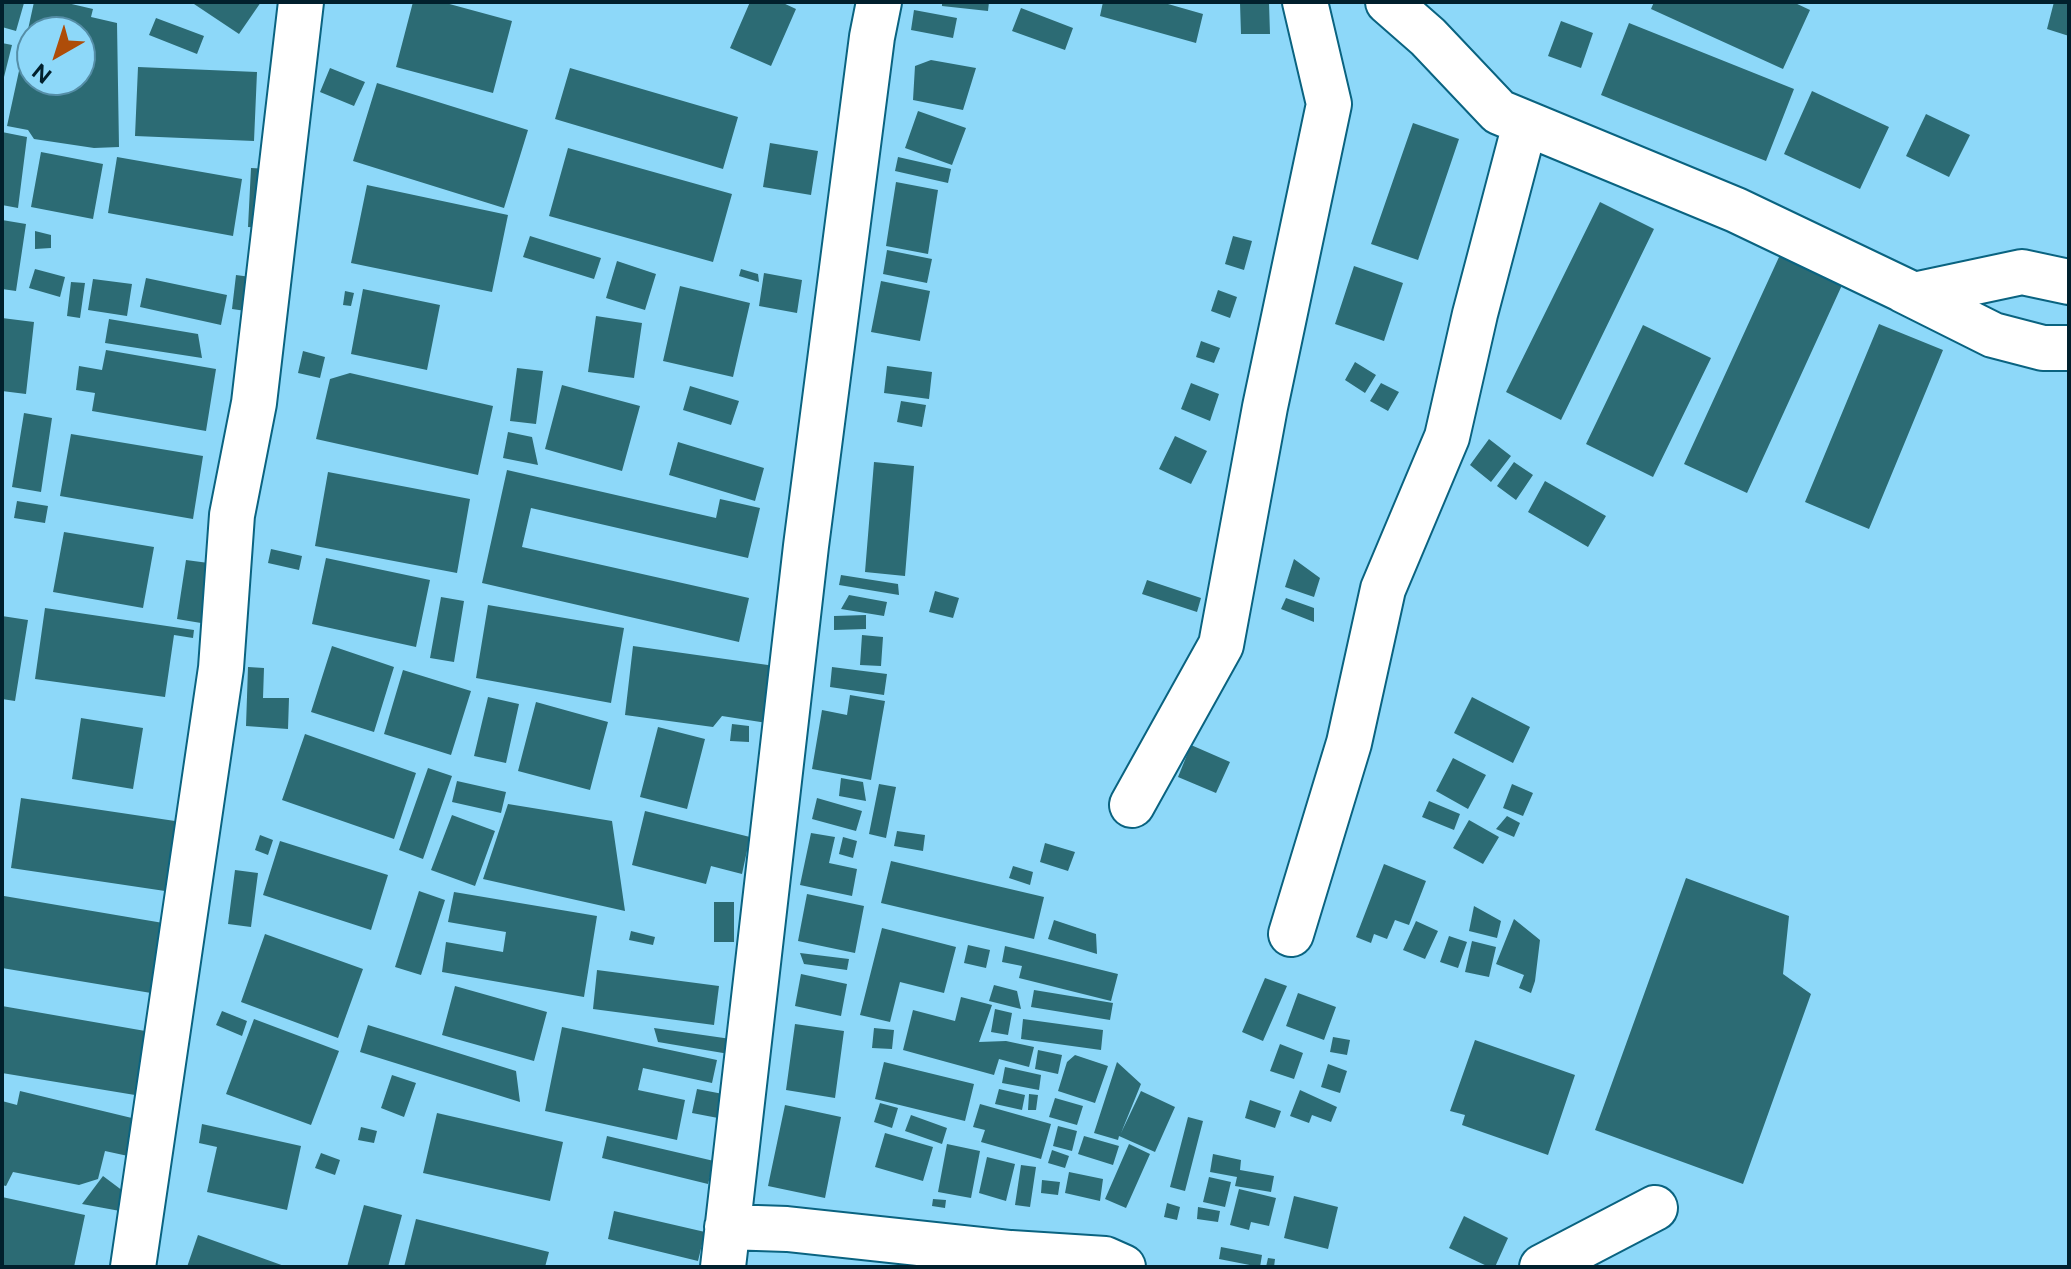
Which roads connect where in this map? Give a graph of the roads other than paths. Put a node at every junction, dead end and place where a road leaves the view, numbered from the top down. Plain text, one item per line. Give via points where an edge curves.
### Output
1 (301, 2) edge
2 (879, 2) edge
3 (1305, 2) edge
4 (1388, 2) edge
5 (1512, 118) junction
6 (2069, 282) edge
7 (1914, 295) junction
8 (2069, 348) edge
9 (1132, 805) dead end
10 (1291, 934) dead end
11 (1655, 1208) dead end
12 (725, 1247) edge
13 (133, 1267) edge
14 (1123, 1267) edge
15 (1542, 1267) edge

1 - 13 street via 254,403 232,515 221,668
2 - 12 street via 806,546
3 - 9 street via 1329,104 1221,645
4 - 5 street
5 - 7 street via 1794,233
5 - 10 street via 1447,437 1383,589 1349,743
6 - 7 street via 2022,272
7 - 8 street via 1993,335 2043,348
11 - 15 street
12 - 14 street via 787,1229 1105,1259

